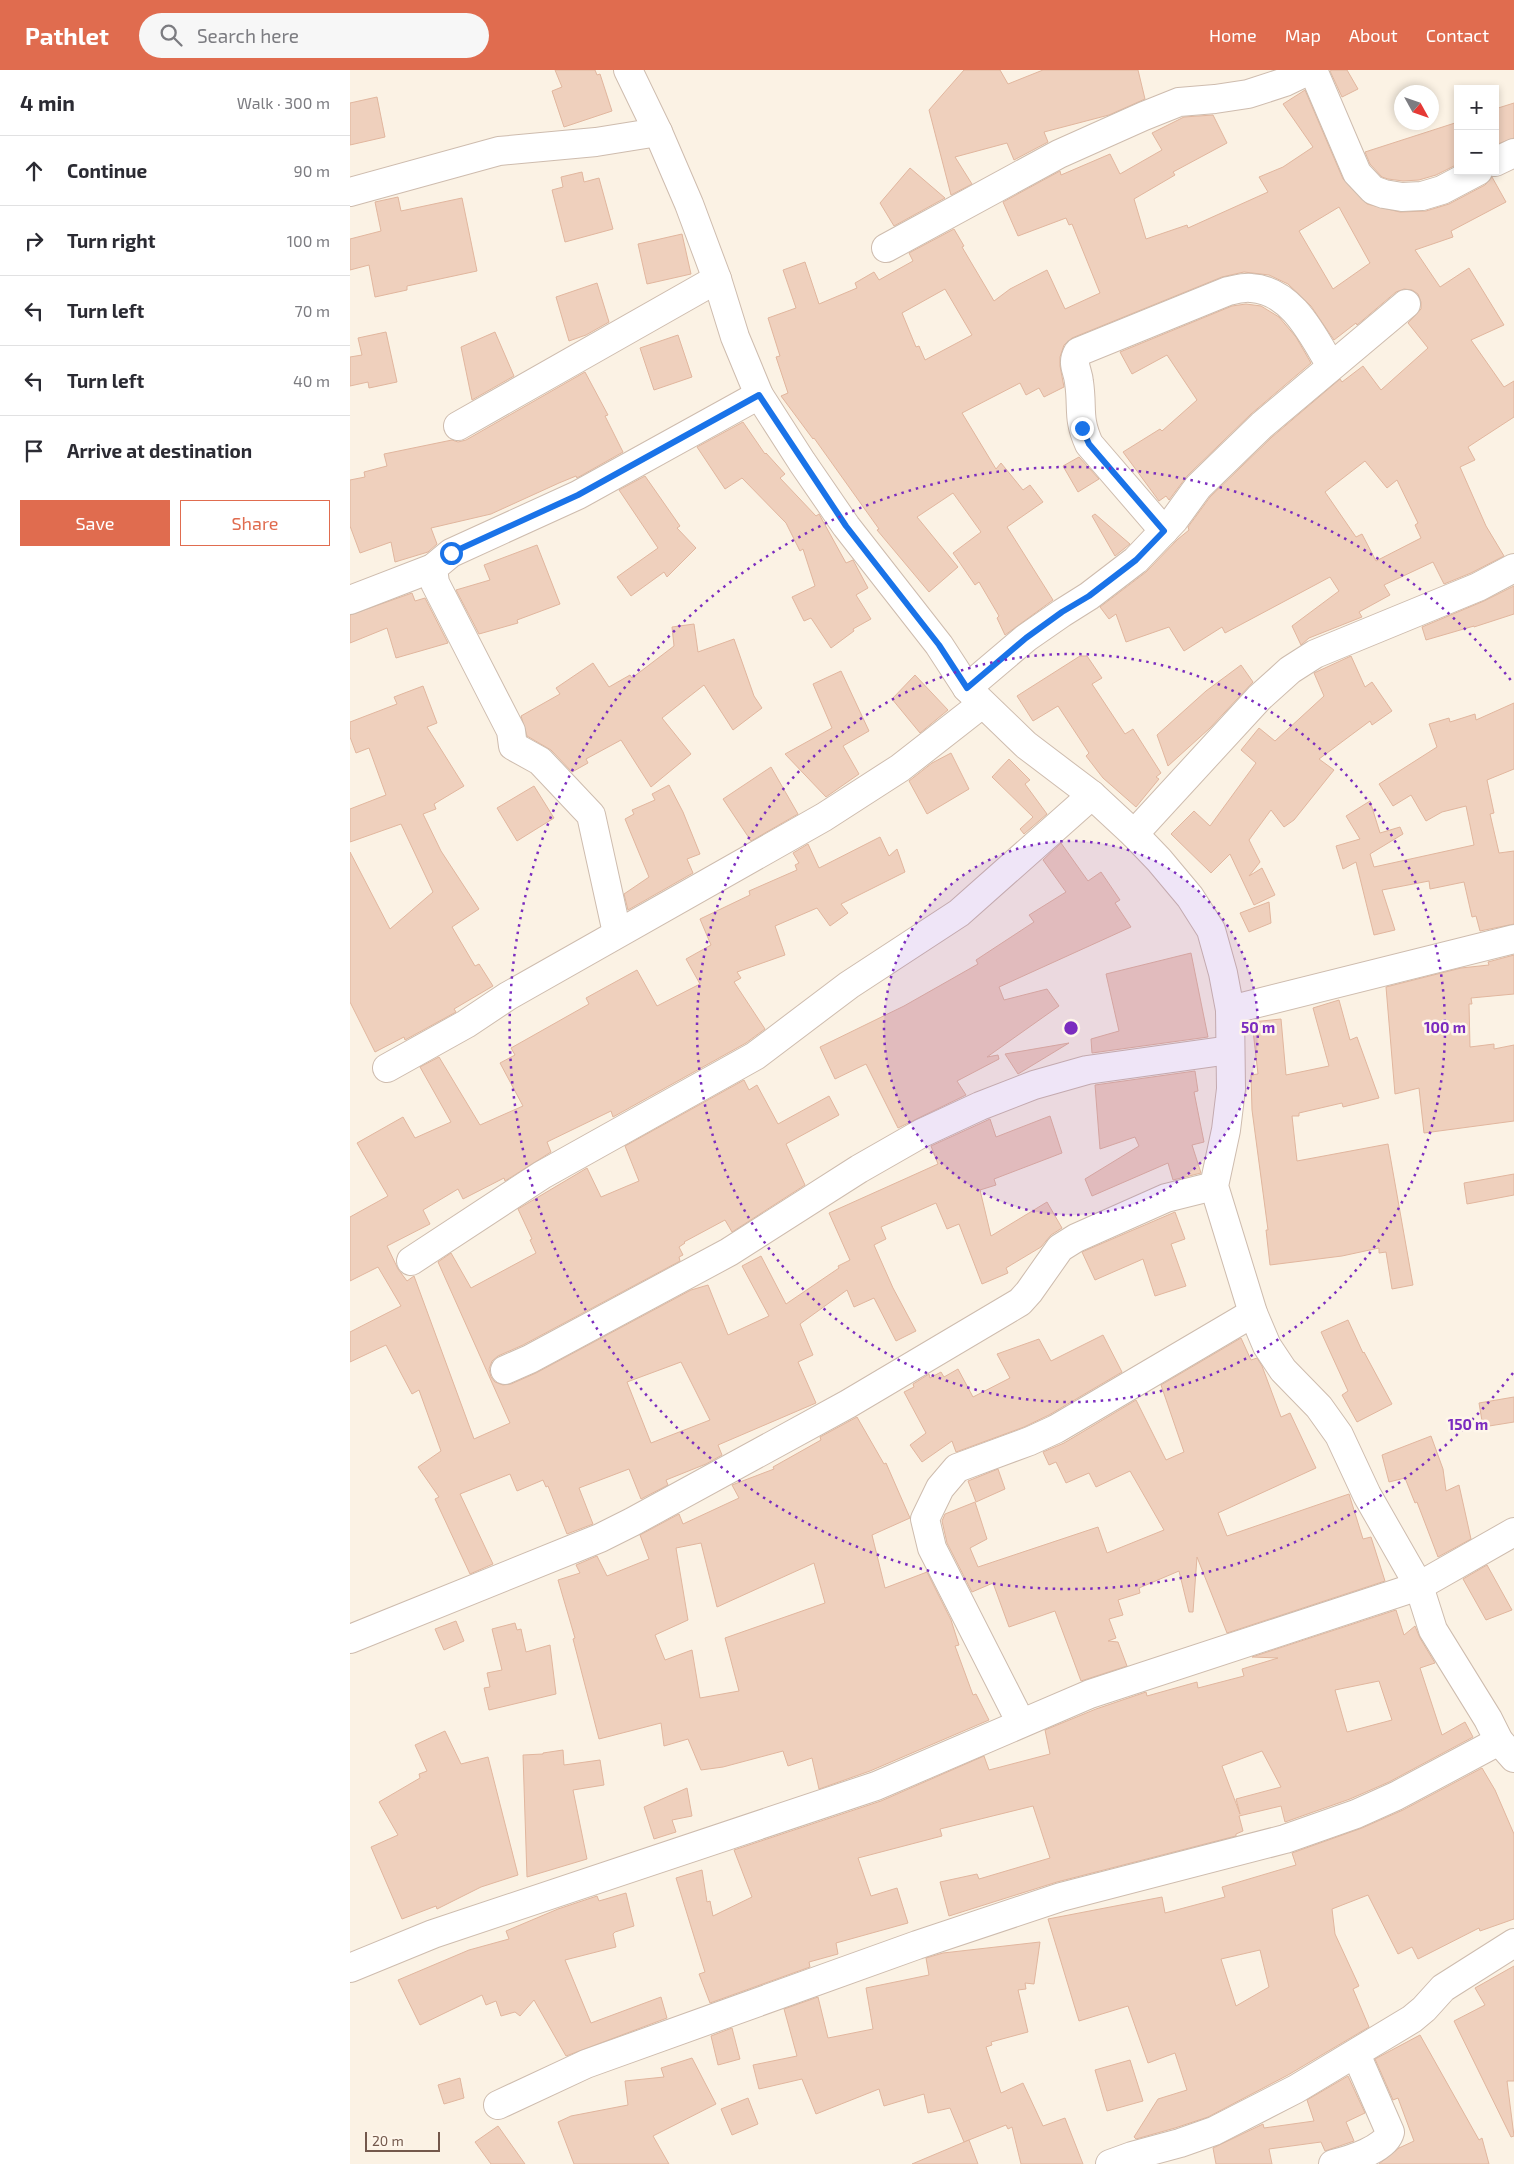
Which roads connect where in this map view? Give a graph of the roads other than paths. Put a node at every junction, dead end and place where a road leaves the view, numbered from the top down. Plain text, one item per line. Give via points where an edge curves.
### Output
1 (628, 70) edge
2 (1311, 70) edge
3 (658, 132) junction
4 (1514, 153) edge
5 (1499, 160) edge
6 (1470, 175) edge
7 (350, 192) edge
8 (886, 248) dead end
9 (717, 279) junction
10 (1406, 304) dead end
11 (1331, 366) junction
12 (759, 395) junction
13 (458, 426) dead end
14 (1164, 531) junction
15 (433, 568) junction
16 (1514, 568) edge
17 (350, 600) edge
18 (975, 696) junction
19 (1092, 795) junction
20 (1134, 834) junction
21 (617, 933) junction
22 (1514, 939) edge
23 (1230, 1010) junction
24 (1230, 1050) junction
25 (387, 1068) dead end
26 (1214, 1186) junction
27 (411, 1261) dead end
28 (1253, 1313) junction
29 (504, 1370) dead end
30 (1514, 1532) edge
31 (1419, 1586) junction
32 (350, 1639) edge
33 (1021, 1723) junction
34 (1506, 1749) edge
35 (1514, 1943) edge
36 (350, 1968) edge
37 (1356, 2054) junction
38 (498, 2105) dead end
39 (1110, 2164) edge
40 (1333, 2164) edge

1 - 3 street
2 - 6 street via 1357,172 1373,190 1402,197 1422,196
2 - 8 street via 1248,94 1179,102 1144,116 1059,154
3 - 7 street via 596,142 498,151
3 - 9 street
4 - 5 street
9 - 12 street via 735,337
9 - 13 street
10 - 11 street
11 - 14 street via 1198,486
11 - 14 street via 1301,316 1276,296 1250,287 1228,291 1078,352 1074,363 1079,380 1079,411 1089,444
12 - 15 street via 578,495 451,553
12 - 18 street via 846,526
14 - 18 street via 1136,560 1026,638
15 - 17 street
15 - 21 street via 435,583 507,724 513,746 540,761 591,815
16 - 20 street via 1478,587 1315,654 1290,670 1259,698
18 - 19 street via 1026,745
18 - 21 street via 900,768 824,817
19 - 20 street
19 - 27 street via 959,913 849,985 755,1056 542,1176
20 - 23 street via 1190,898 1211,930 1224,973
21 - 25 street
22 - 23 street
23 - 24 street
24 - 26 street via 1226,1130
24 - 29 street via 1087,1070 1034,1084 980,1106 922,1133 859,1169 729,1252
26 - 28 street
26 - 32 street via 1166,1198 1076,1238 1060,1248 1020,1302 848,1404 632,1522 600,1538
28 - 31 street via 1283,1370 1339,1435 1367,1494
28 - 33 street via 1056,1429 957,1468 940,1488 925,1519 932,1548
30 - 31 street
31 - 33 street via 1090,1694
31 - 34 street via 1434,1630
33 - 36 street via 876,1786 433,1934
34 - 38 street via 1356,1814 1285,1839 1061,1897 917,1945 586,2064
35 - 37 street via 1443,1988 1412,2019
37 - 39 street via 1214,2131
37 - 40 street via 1389,2125 1389,2137 1358,2157

